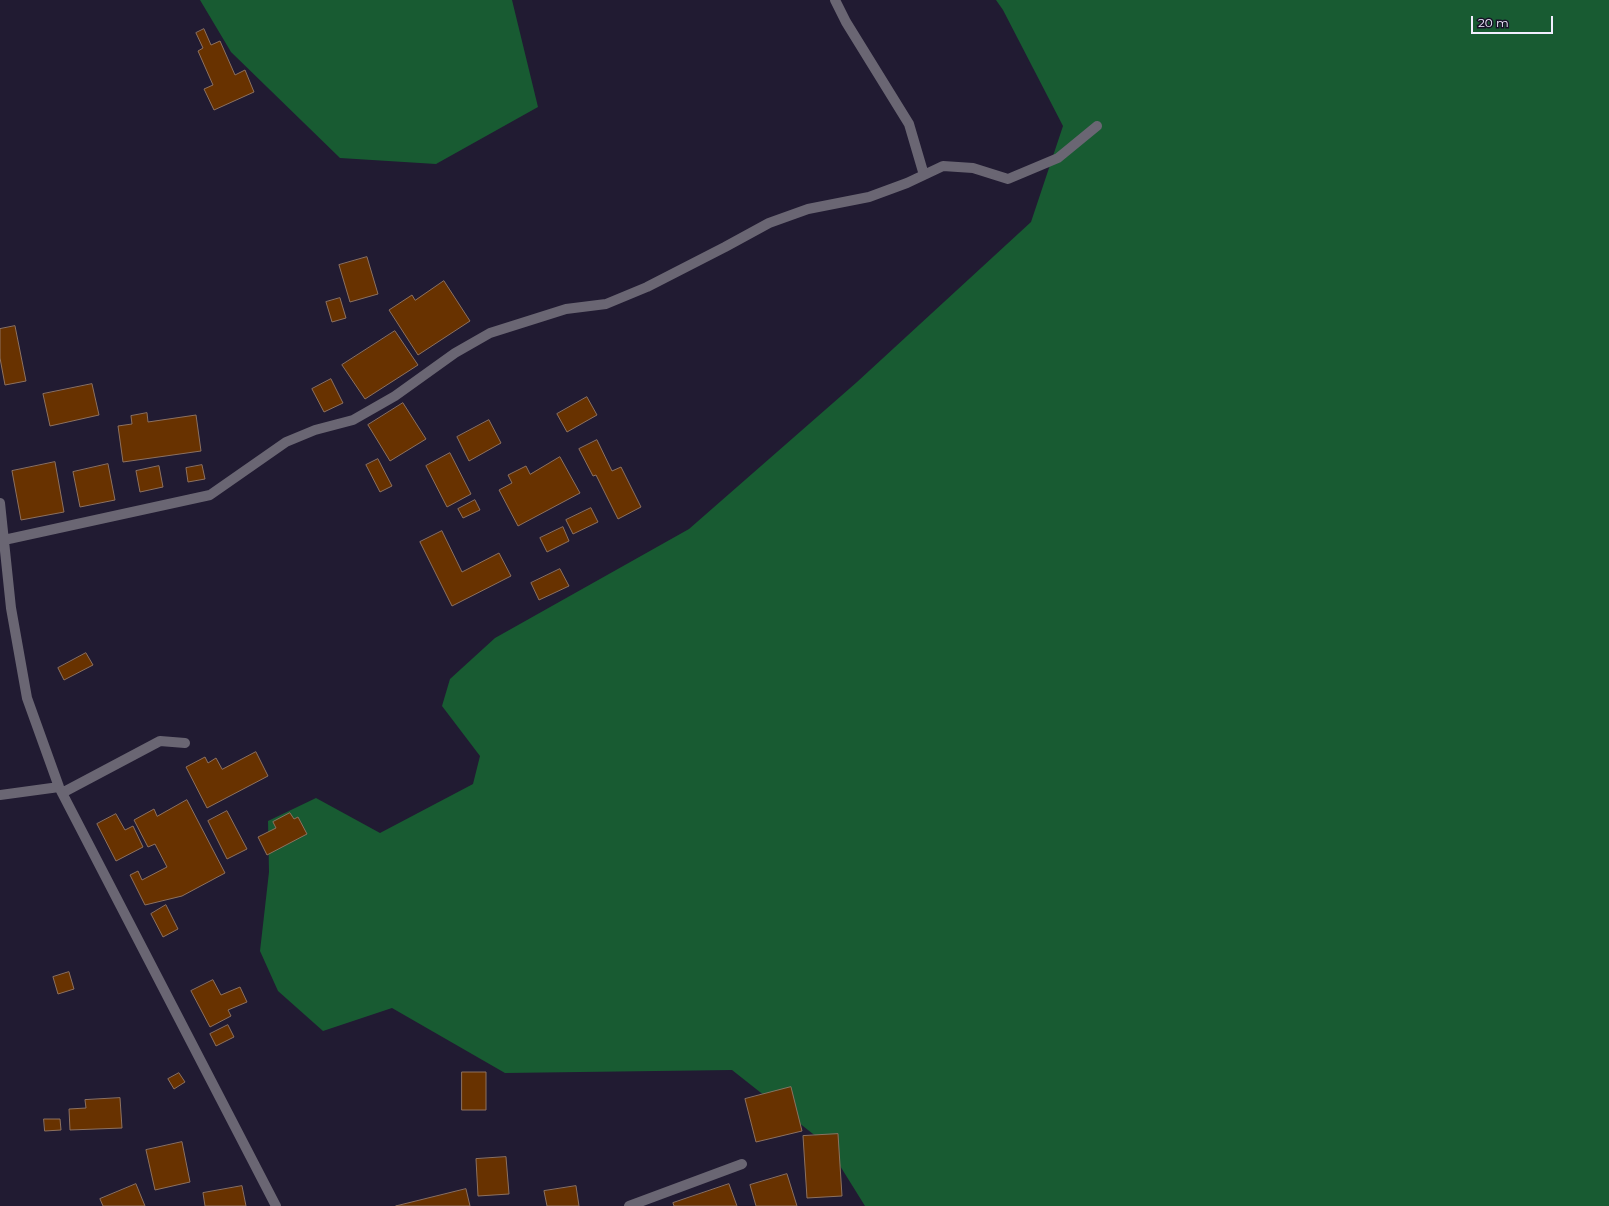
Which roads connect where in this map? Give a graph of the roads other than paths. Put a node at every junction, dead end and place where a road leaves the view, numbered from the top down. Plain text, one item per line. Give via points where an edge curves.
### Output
1 (835, 0) edge
2 (1097, 126) dead end
3 (924, 175) junction
4 (0, 502) edge
5 (4, 540) junction
6 (185, 743) dead end
7 (61, 790) junction
8 (0, 795) edge
9 (742, 1164) dead end
10 (635, 1205) edge
11 (276, 1206) edge

1 - 3 street via 909,124
2 - 3 street via 1058,158 1008,179 973,168 944,166
3 - 5 street via 907,184 869,197 808,209 769,223 647,287 606,304 566,309 490,333 455,353 395,396 353,420 316,430 286,442 210,495
4 - 5 street
5 - 7 street via 11,608 27,698
6 - 7 street via 160,741
7 - 8 street
7 - 11 street
9 - 10 street

